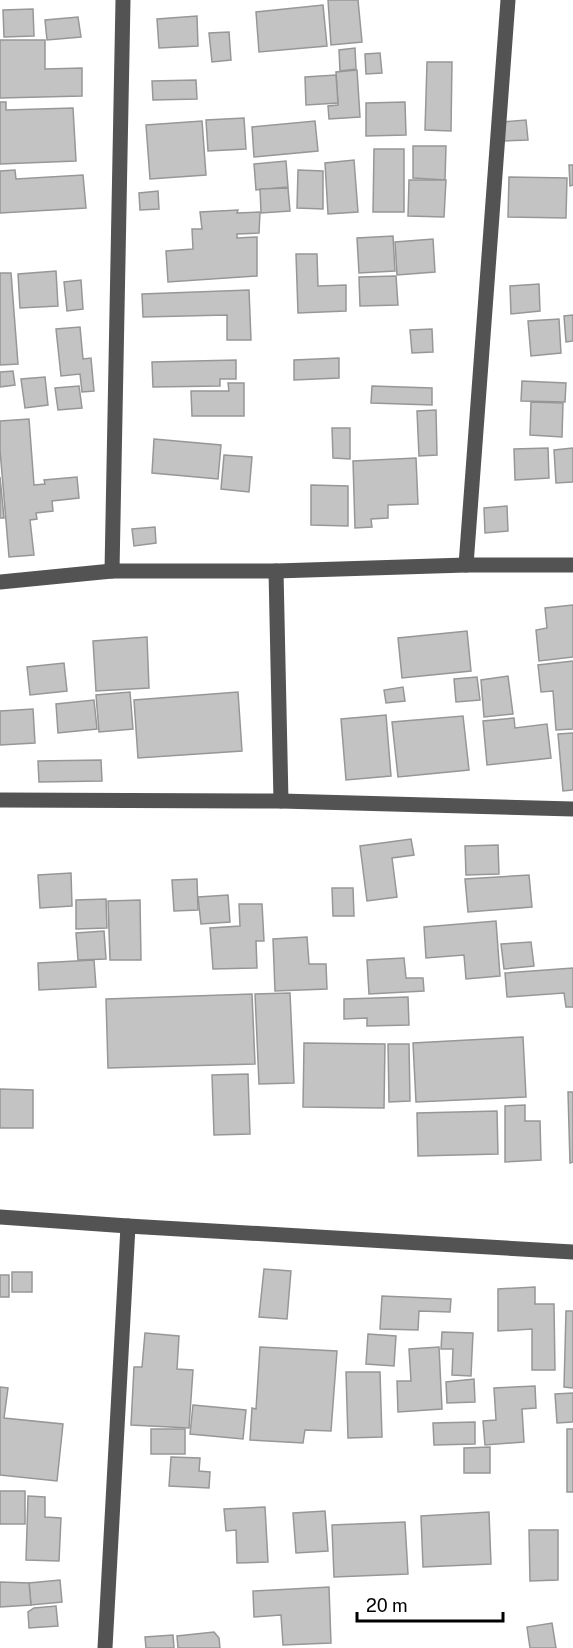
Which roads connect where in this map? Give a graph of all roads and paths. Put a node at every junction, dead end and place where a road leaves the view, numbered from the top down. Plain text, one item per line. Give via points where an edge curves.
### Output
1 (123, 0) edge
2 (508, 0) edge
3 (466, 565) junction
4 (573, 565) edge
5 (112, 571) junction
6 (276, 571) junction
7 (0, 582) edge
8 (0, 800) edge
9 (281, 801) junction
10 (573, 808) edge
11 (0, 1217) edge
12 (128, 1226) junction
13 (573, 1252) edge
14 (105, 1648) edge

1 - 5 street
2 - 3 street
3 - 4 street
3 - 6 street
5 - 6 street
5 - 7 street
6 - 9 street
8 - 9 street
9 - 10 street
11 - 12 street
12 - 13 street
12 - 14 street

